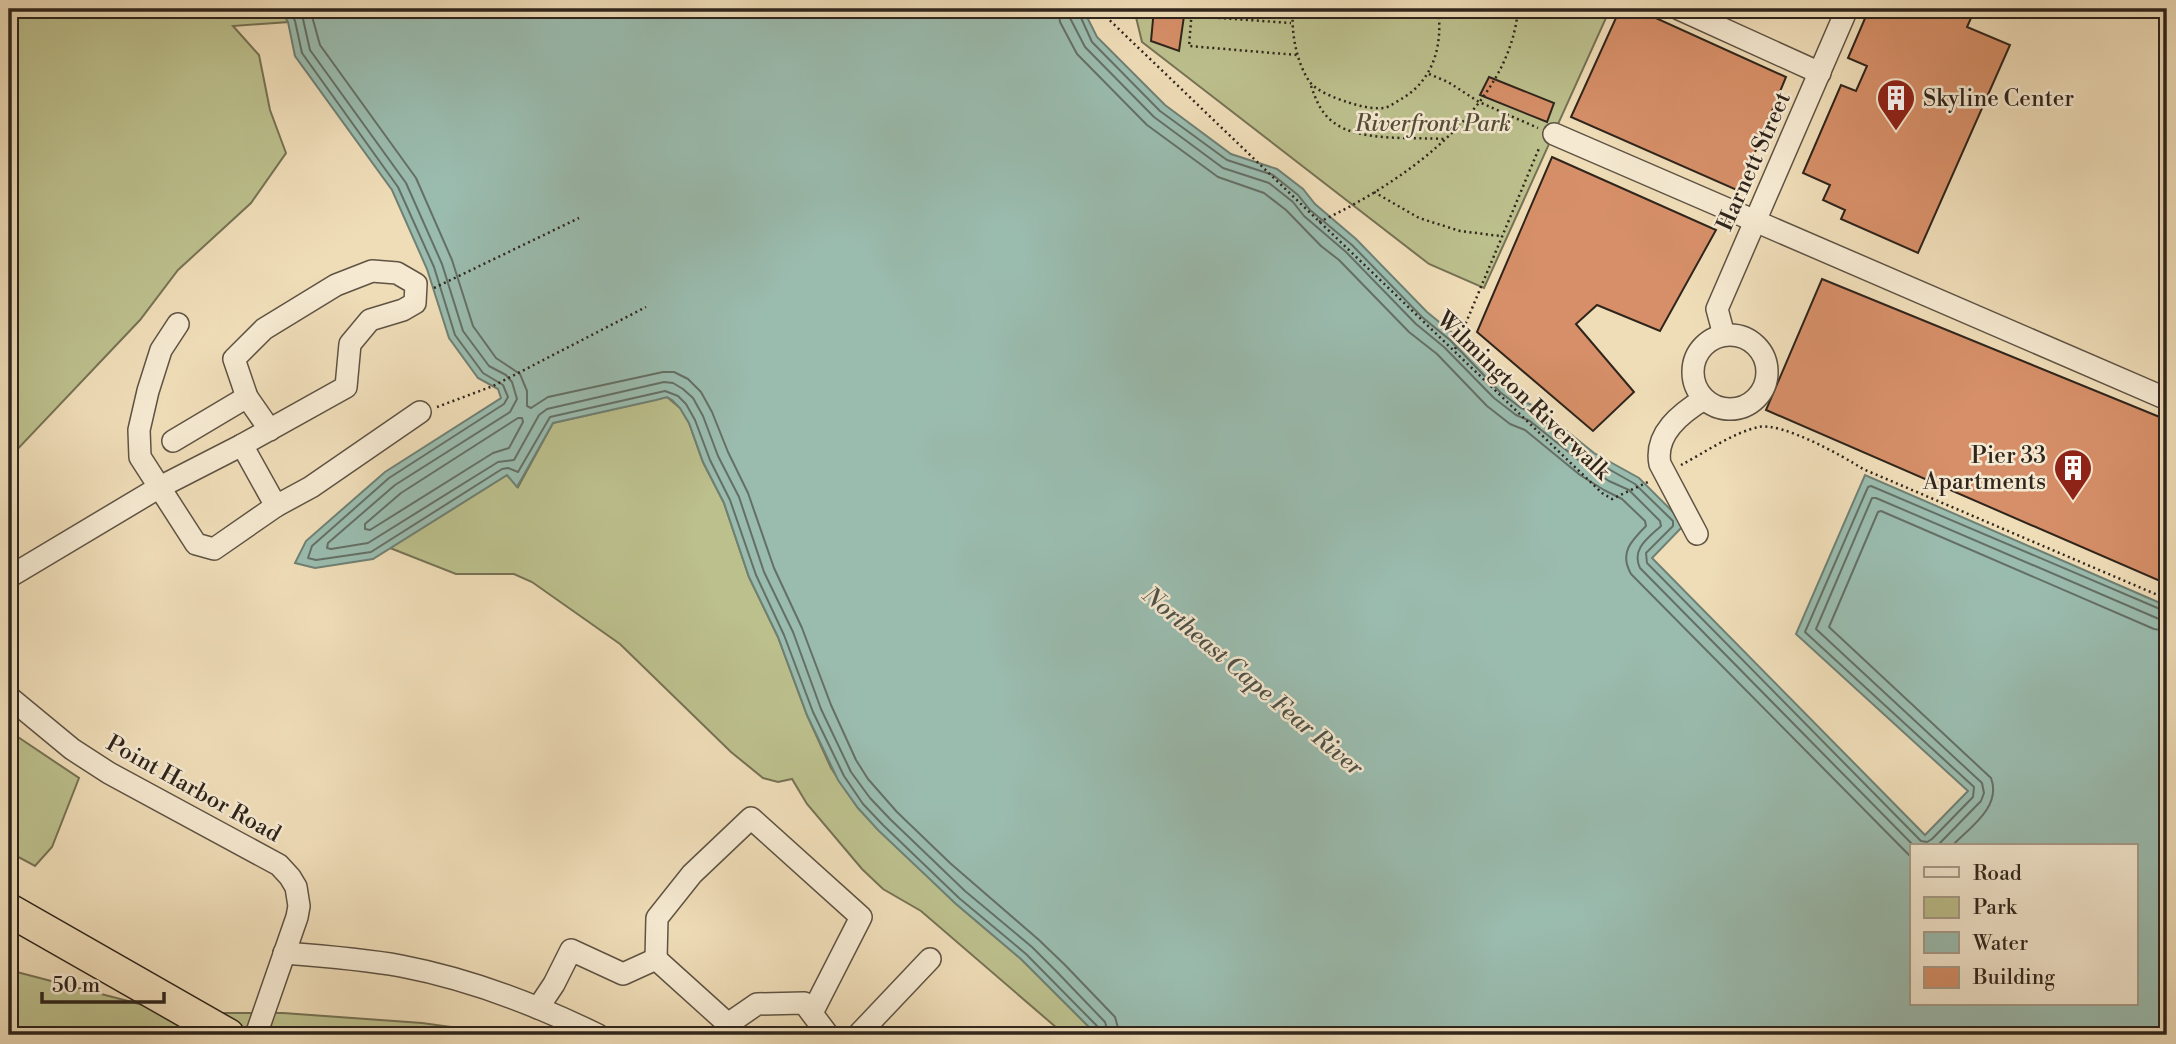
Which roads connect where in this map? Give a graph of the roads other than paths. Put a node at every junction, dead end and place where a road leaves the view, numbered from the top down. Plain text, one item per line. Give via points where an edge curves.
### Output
1 (1679, 9) edge
2 (1847, 9) edge
3 (1820, 73) junction
4 (1550, 133) road end
5 (1756, 220) junction
6 (178, 324) dead end
7 (1724, 335) junction
8 (247, 397) junction
9 (1704, 399) junction
10 (2167, 399) edge
11 (421, 412) road end
12 (270, 430) junction
13 (173, 441) dead end
14 (242, 445) junction
15 (158, 488) junction
16 (276, 506) junction
17 (1697, 534) dead end
18 (9, 577) edge
19 (9, 697) edge
20 (9, 910) edge
21 (284, 953) junction
22 (930, 958) dead end
23 (656, 959) junction
24 (537, 1008) junction
25 (812, 1013) junction
26 (725, 1029) edge
27 (228, 1035) edge
28 (256, 1035) edge
29 (598, 1035) edge
30 (828, 1035) edge
31 (858, 1035) edge

1 - 3 street
2 - 3 street, Harnett Street
3 - 5 street, Harnett Street
4 - 5 street
5 - 7 street, Harnett Street via 1717,309
5 - 10 street
6 - 15 street via 162,349 139,430 139,457
7 - 9 street via 1705,344 1694,362 1694,382
7 - 9 street via 1737,335 1759,348 1768,371 1766,383 1760,395 1739,408 1714,406
8 - 12 street
8 - 12 street via 234,359 264,329 336,285 372,271 397,273 416,284 415,303 369,320 349,344 346,387
8 - 13 street
9 - 17 street via 1688,409 1661,440 1656,478
11 - 16 street
12 - 14 street
14 - 15 street
14 - 16 street
15 - 16 street via 196,544 214,549
15 - 18 street
19 - 21 street, Point Harbor Road via 109,773 279,865 298,896 297,916
20 - 27 highway
21 - 24 street via 414,969
21 - 28 street, Point Harbor Road
22 - 31 street
23 - 24 street via 623,974 571,950
23 - 25 street via 657,918 692,874 751,818 861,917
23 - 26 street
24 - 29 street
25 - 26 street via 804,1003 757,1004
25 - 30 street

